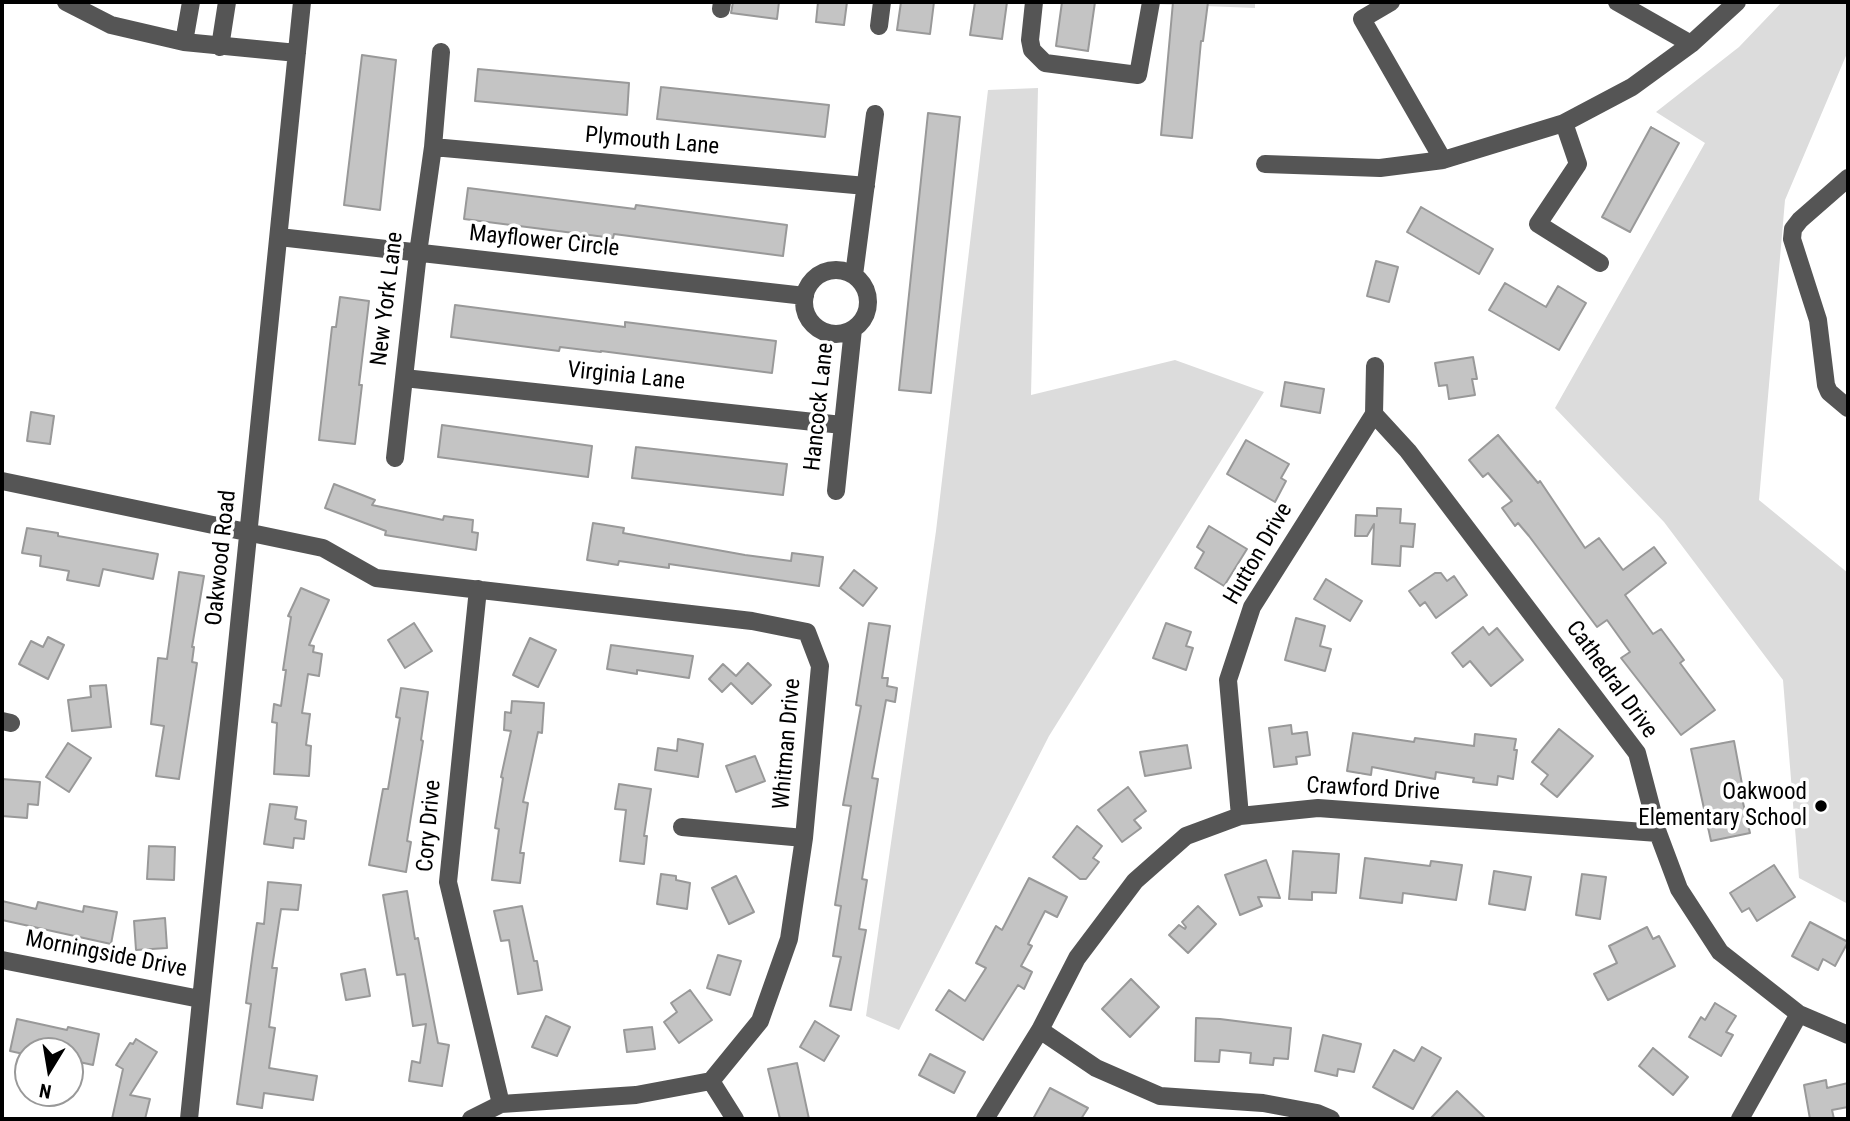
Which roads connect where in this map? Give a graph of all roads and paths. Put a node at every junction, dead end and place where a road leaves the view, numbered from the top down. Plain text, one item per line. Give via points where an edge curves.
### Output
1 (66, 2) edge
2 (191, 2) edge
3 (227, 2) edge
4 (302, 2) edge
5 (881, 2) edge
6 (1034, 2) edge
7 (1151, 2) edge
8 (1391, 2) edge
9 (1617, 2) edge
10 (1737, 2) edge
11 (879, 26) dead end
12 (184, 42) junction
13 (1690, 44) junction
14 (220, 47) junction
15 (441, 52) dead end
16 (297, 53) junction
17 (875, 114) dead end
18 (1564, 122) junction
19 (433, 147) junction
20 (1443, 160) junction
21 (1265, 164) dead end
22 (1848, 178) edge
23 (866, 186) junction
24 (278, 237) junction
25 (418, 253) junction
26 (1600, 263) dead end
27 (854, 275) junction
28 (805, 296) junction
29 (853, 329) junction
30 (1375, 366) dead end
31 (404, 378) junction
32 (1848, 408) edge
33 (1374, 414) junction
34 (842, 425) junction
35 (395, 458) dead end
36 (2, 481) edge
37 (836, 491) dead end
38 (250, 532) junction
39 (478, 589) junction
40 (1240, 816) junction
41 (682, 827) dead end
42 (1658, 833) junction
43 (804, 838) junction
44 (2, 960) edge
45 (200, 999) junction
46 (1799, 1014) junction
47 (1040, 1030) junction
48 (1848, 1035) edge
49 (711, 1081) junction
50 (501, 1104) junction
51 (189, 1119) edge
52 (471, 1119) edge
53 (735, 1119) edge
54 (985, 1119) edge
55 (1331, 1119) edge
56 (1740, 1119) edge

1 - 12 street via 111,25
2 - 12 street
3 - 14 street
4 - 16 street, Oakwood Road
5 - 11 street
6 - 7 street via 1030,40 1032,50 1045,63 1138,75
8 - 20 street via 1362,19
9 - 13 street
10 - 13 street
12 - 14 street
13 - 18 street via 1632,87
14 - 16 street
15 - 19 street, New York Lane
16 - 24 street, Oakwood Road
17 - 23 street
18 - 20 street
18 - 26 street via 1578,164 1538,224
19 - 23 street, Plymouth Lane
19 - 25 street, New York Lane
20 - 21 street via 1380,168
22 - 32 street via 1800,220 1792,239 1818,320 1826,386
23 - 27 street
24 - 25 street, Mayflower Circle
24 - 38 street, Oakwood Road
25 - 28 street, Mayflower Circle
25 - 31 street, New York Lane
27 - 28 street via 829,271 809,285
27 - 29 street, Hancock Lane via 867,295 868,307
28 - 29 street, Hancock Lane via 805,309 819,329 831,333
29 - 34 street, Hancock Lane
30 - 33 street
31 - 34 street, Virginia Lane
31 - 35 street, New York Lane
33 - 40 street, Hutton Drive via 1252,607 1228,680
33 - 42 street, Cathedral Drive via 1408,451 1637,753
34 - 37 street, Hancock Lane
36 - 38 street, Whitman Drive
38 - 39 street, Whitman Drive via 323,548 376,578
38 - 45 street, Oakwood Road
39 - 43 street, Whitman Drive via 752,621 807,632 820,666
39 - 50 street, Cory Drive via 448,882
40 - 42 street, Crawford Drive via 1318,808
40 - 47 street, Crawford Drive via 1186,836 1135,881 1077,958
41 - 43 street
42 - 46 street, Cathedral Drive via 1679,889 1720,952
43 - 49 street, Whitman Drive via 789,939 760,1021
44 - 45 street, Morningside Drive
45 - 51 street, Oakwood Road
46 - 48 street, Cathedral Drive
46 - 56 street
47 - 54 street, Crawford Drive
47 - 55 street via 1096,1068 1160,1096 1263,1103
49 - 50 street via 636,1095
49 - 53 street
50 - 52 street

